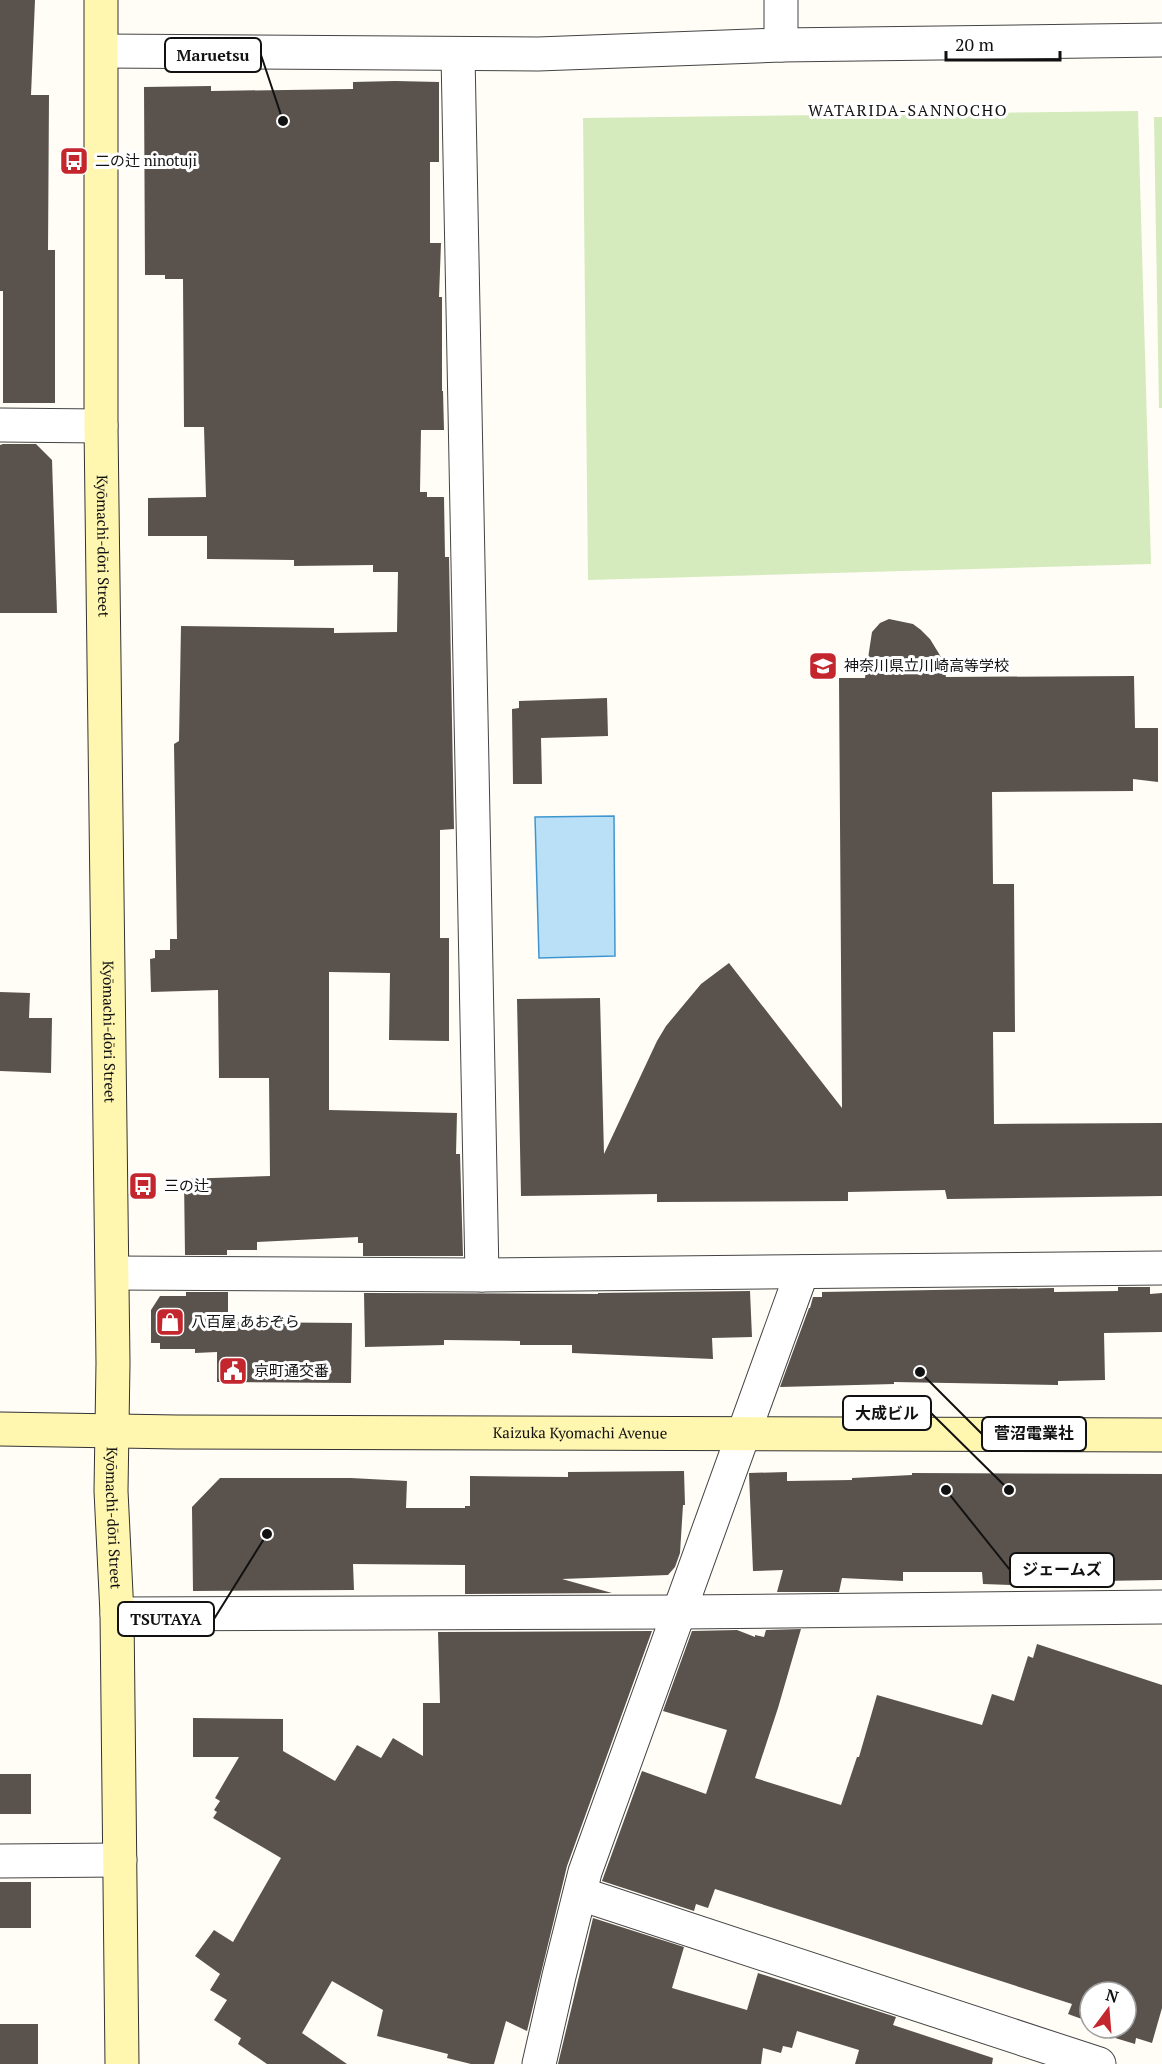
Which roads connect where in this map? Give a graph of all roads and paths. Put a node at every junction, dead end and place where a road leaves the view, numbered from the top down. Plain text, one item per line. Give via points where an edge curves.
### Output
1 (101, 0) edge
2 (781, 0) edge
3 (1162, 40) edge
4 (781, 45) junction
5 (102, 51) junction
6 (458, 55) junction
7 (0, 426) edge
8 (101, 426) junction
9 (1162, 1268) edge
10 (802, 1272) junction
11 (113, 1273) junction
12 (482, 1275) junction
13 (0, 1429) edge
14 (113, 1432) junction
15 (741, 1435) junction
16 (1162, 1435) edge
17 (1162, 1607) edge
18 (680, 1612) junction
19 (117, 1614) junction
20 (120, 1860) junction
21 (0, 1861) edge
22 (581, 1894) junction
23 (122, 2064) edge
24 (539, 2064) edge
25 (1099, 2064) edge

1 - 5 street, Kyōmachi-dōri Street
2 - 4 street
3 - 4 street
4 - 6 street
5 - 6 street
5 - 8 street, Kyōmachi-dōri Street
6 - 12 street
7 - 8 street
8 - 11 street, Kyōmachi-dōri Street
9 - 10 street
10 - 12 street
10 - 15 street
11 - 12 street
11 - 14 street, Kyōmachi-dōri Street
13 - 14 street, Kaizuka Kyomachi Avenue
14 - 15 street, Kaizuka Kyomachi Avenue
14 - 19 street, Kyōmachi-dōri Street via 111,1491
15 - 16 street, Kaizuka Kyomachi Avenue
15 - 18 street
17 - 18 street
18 - 19 street
18 - 22 street via 585,1872
19 - 20 street, Kyōmachi-dōri Street
20 - 21 street
20 - 23 street, Kyōmachi-dōri Street
22 - 24 street
22 - 25 street

